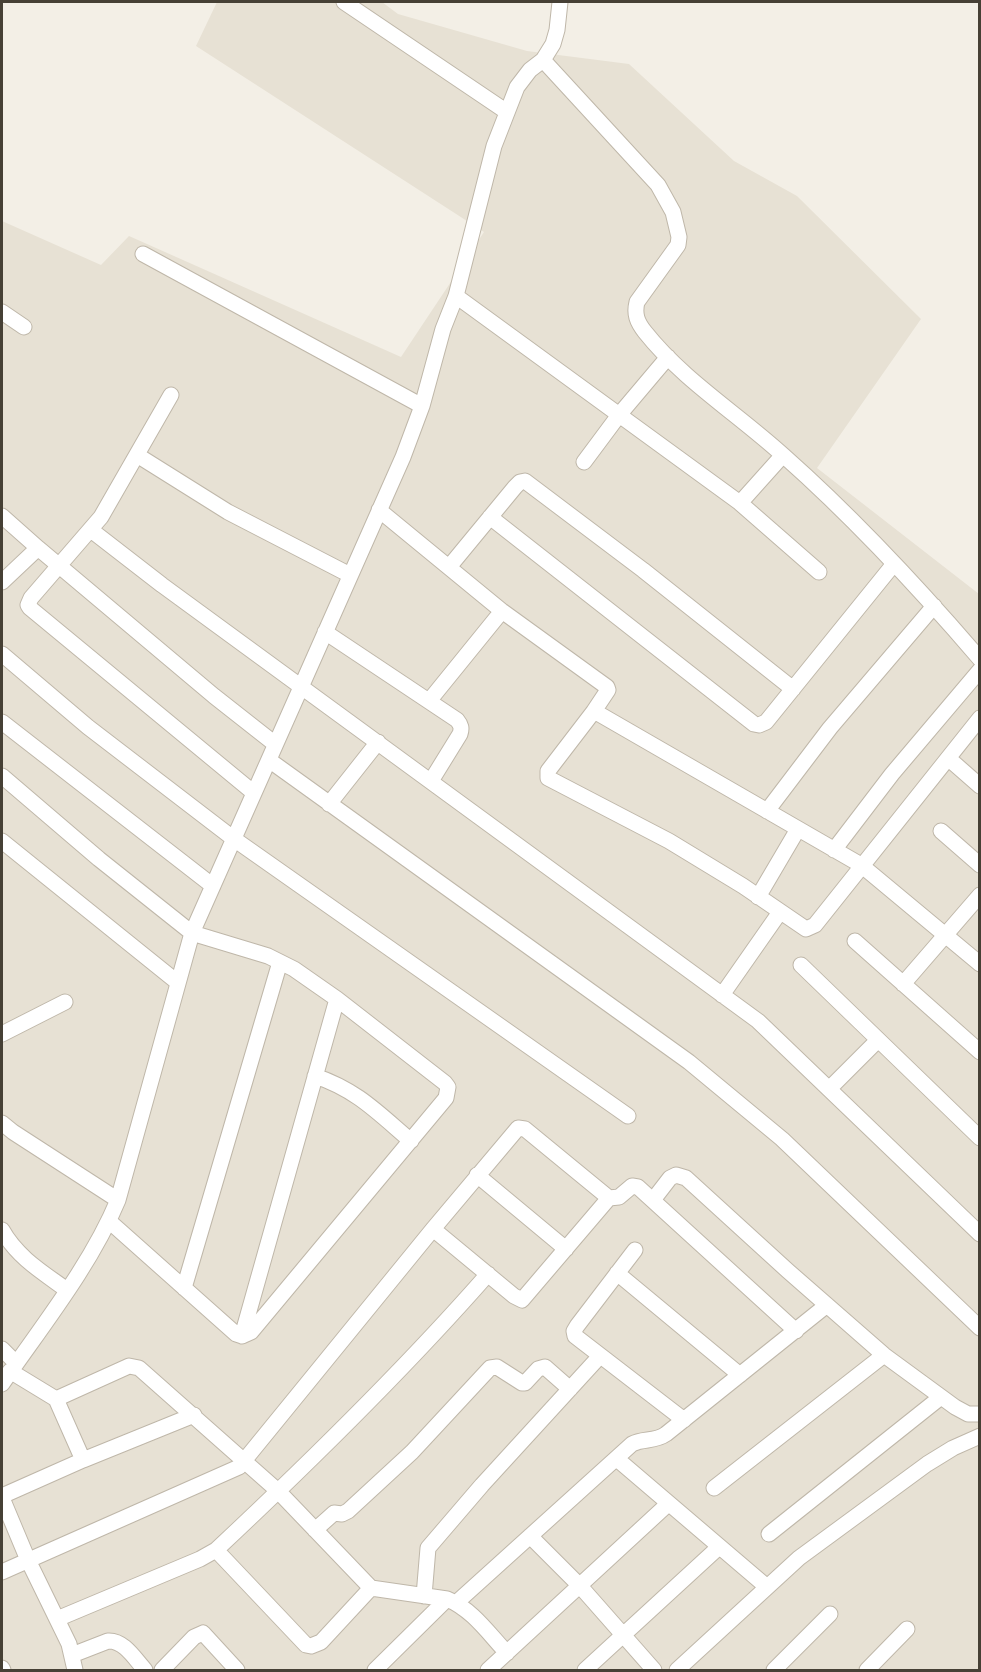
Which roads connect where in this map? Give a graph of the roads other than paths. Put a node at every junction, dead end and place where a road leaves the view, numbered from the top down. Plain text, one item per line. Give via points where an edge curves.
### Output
1 (344, 2) edge
2 (560, 2) edge
3 (543, 60) junction
4 (507, 112) junction
5 (143, 254) dead end
6 (456, 296) junction
7 (2, 312) edge
8 (24, 327) dead end
9 (668, 357) junction
10 (171, 394) dead end
11 (422, 406) junction
12 (619, 415) junction
13 (137, 455) junction
14 (783, 455) junction
15 (584, 462) dead end
16 (740, 503) junction
17 (379, 510) junction
18 (2, 516) edge
19 (490, 518) junction
20 (91, 530) junction
21 (38, 548) junction
22 (60, 564) junction
23 (893, 565) junction
24 (449, 567) junction
25 (819, 572) dead end
26 (350, 575) junction
27 (2, 582) edge
28 (934, 606) junction
29 (502, 611) junction
30 (325, 632) junction
31 (2, 654) edge
32 (980, 659) edge
33 (980, 670) edge
34 (301, 686) junction
35 (794, 689) junction
36 (429, 701) junction
37 (594, 711) junction
38 (980, 718) edge
39 (2, 722) edge
40 (378, 742) junction
41 (275, 744) junction
42 (948, 758) junction
43 (269, 760) junction
44 (2, 776) edge
45 (431, 781) junction
46 (980, 786) edge
47 (254, 793) junction
48 (329, 804) junction
49 (767, 811) junction
50 (798, 829) junction
51 (941, 831) dead end
52 (234, 839) junction
53 (2, 841) edge
54 (834, 850) junction
55 (861, 865) junction
56 (980, 866) edge
57 (213, 886) junction
58 (980, 895) edge
59 (758, 897) junction
60 (780, 912) junction
61 (192, 933) junction
62 (945, 935) junction
63 (855, 941) dead end
64 (280, 962) junction
65 (980, 964) edge
66 (801, 966) dead end
67 (177, 982) junction
68 (903, 984) junction
69 (722, 995) junction
70 (337, 999) junction
71 (64, 1002) dead end
72 (2, 1034) edge
73 (878, 1040) junction
74 (980, 1052) edge
75 (315, 1076) junction
76 (829, 1089) junction
77 (628, 1116) dead end
78 (2, 1123) edge
79 (980, 1138) edge
80 (411, 1141) junction
81 (477, 1175) junction
82 (609, 1198) junction
83 (118, 1200) junction
84 (653, 1200) junction
85 (109, 1221) junction
86 (433, 1229) junction
87 (2, 1230) edge
88 (980, 1234) edge
89 (567, 1249) junction
90 (635, 1250) dead end
91 (617, 1273) junction
92 (488, 1274) junction
93 (184, 1288) junction
94 (67, 1290) junction
95 (828, 1305) junction
96 (980, 1328) edge
97 (796, 1330) junction
98 (242, 1336) junction
99 (2, 1350) edge
100 (884, 1355) junction
101 (600, 1356) junction
102 (9, 1372) edge
103 (740, 1376) junction
104 (570, 1389) junction
105 (941, 1397) junction
106 (56, 1399) junction
107 (980, 1414) edge
108 (194, 1415) junction
109 (684, 1420) junction
110 (980, 1436) edge
111 (617, 1459) junction
112 (83, 1460) junction
113 (245, 1461) junction
114 (714, 1488) dead end
115 (278, 1491) junction
116 (2, 1497) edge
117 (668, 1504) junction
118 (315, 1530) junction
119 (769, 1534) dead end
120 (530, 1536) junction
121 (719, 1548) junction
122 (216, 1550) junction
123 (28, 1560) junction
124 (2, 1572) edge
125 (579, 1586) junction
126 (767, 1587) junction
127 (370, 1588) junction
128 (424, 1596) junction
129 (451, 1601) junction
130 (830, 1614) dead end
131 (57, 1619) junction
132 (907, 1629) dead end
133 (624, 1634) junction
134 (507, 1653) junction
135 (72, 1654) junction
136 (140, 1668) edge
137 (75, 1671) edge
138 (162, 1671) edge
139 (237, 1671) edge
140 (375, 1671) edge
141 (488, 1671) edge
142 (585, 1671) edge
143 (654, 1671) edge
144 (677, 1671) edge
145 (774, 1671) edge
146 (867, 1671) edge

1 - 4 street
2 - 3 street via 553,44
3 - 4 street via 517,87
3 - 9 street via 658,185 672,212 678,245 641,295 635,311 644,331
4 - 6 street via 494,146
5 - 11 street
6 - 11 street
6 - 12 street
7 - 8 street
9 - 12 street
9 - 14 street
10 - 13 street
11 - 17 street
12 - 15 street
12 - 16 street
13 - 20 street
13 - 26 street via 228,512
14 - 16 street
14 - 23 street
16 - 25 street
17 - 24 street
17 - 26 street
18 - 21 street
19 - 24 street
19 - 35 street via 754,724 763,725
19 - 35 street via 520,482 530,483
20 - 22 street
20 - 34 street
21 - 22 street
21 - 27 street
22 - 41 street
22 - 47 street via 28,601 30,608
23 - 28 street
23 - 35 street
24 - 29 street
26 - 30 street
28 - 32 street
28 - 49 street via 830,728
29 - 36 street
29 - 37 street via 607,687
30 - 34 street
30 - 36 street
31 - 52 street via 88,727
33 - 54 street
34 - 40 street
34 - 41 street
36 - 45 street via 457,720 462,729
37 - 49 street
37 - 59 street via 548,771 548,777 669,841
38 - 42 street
39 - 57 street
40 - 45 street
40 - 48 street
41 - 43 street
42 - 46 street
42 - 55 street
43 - 47 street
43 - 48 street
44 - 61 street
45 - 69 street
47 - 52 street
48 - 96 street via 689,1062 782,1139
49 - 50 street
50 - 54 street
50 - 59 street
51 - 56 street
52 - 57 street
52 - 77 street
53 - 67 street
54 - 55 street
55 - 60 street via 810,928
55 - 62 street
57 - 61 street
58 - 62 street
59 - 60 street
60 - 69 street
61 - 64 street
61 - 67 street
62 - 65 street
62 - 68 street
63 - 68 street
64 - 70 street
64 - 93 street
66 - 73 street
67 - 83 street
68 - 74 street
69 - 76 street via 758,1022
70 - 75 street
70 - 80 street via 448,1087 446,1098
71 - 72 street
73 - 76 street
73 - 79 street
75 - 80 street via 362,1098
75 - 98 street
76 - 88 street
78 - 83 street
80 - 98 street via 251,1332
81 - 82 street via 514,1131 522,1128
81 - 86 street
81 - 89 street
82 - 84 street via 619,1197 635,1186
82 - 89 street
83 - 85 street
84 - 95 street via 670,1178 686,1178
84 - 97 street
85 - 93 street
85 - 94 street
86 - 92 street
86 - 113 street
87 - 94 street via 15,1251
89 - 92 street via 522,1300
90 - 91 street
91 - 101 street via 574,1331 574,1336
91 - 103 street
92 - 115 street via 378,1393
93 - 98 street
94 - 102 street
95 - 97 street
95 - 100 street
97 - 103 street
99 - 102 street
100 - 105 street
100 - 114 street
101 - 104 street
101 - 109 street
102 - 106 street
103 - 109 street
104 - 118 street via 545,1367 525,1383 497,1367 490,1368 404,1460 348,1511 334,1513
104 - 128 street via 428,1548
105 - 107 street via 968,1414
105 - 119 street
106 - 108 street via 133,1366
106 - 112 street
108 - 112 street
108 - 113 street
109 - 111 street via 660,1438 632,1444
110 - 126 street via 927,1464 799,1558
111 - 117 street
111 - 120 street
112 - 116 street
113 - 115 street
113 - 123 street via 230,1472
115 - 118 street
115 - 122 street
116 - 123 street
117 - 121 street
117 - 125 street
118 - 127 street
120 - 125 street
120 - 129 street
121 - 126 street
121 - 133 street
122 - 127 street via 306,1645 321,1642
122 - 131 street
123 - 124 street
123 - 131 street
125 - 133 street
125 - 134 street
126 - 144 street
127 - 128 street
128 - 129 street
129 - 134 street via 466,1610
129 - 140 street
130 - 145 street
131 - 135 street
132 - 146 street
133 - 142 street
133 - 143 street
134 - 141 street
135 - 136 street via 113,1641 122,1645
135 - 137 street
138 - 139 street via 194,1637 203,1633

